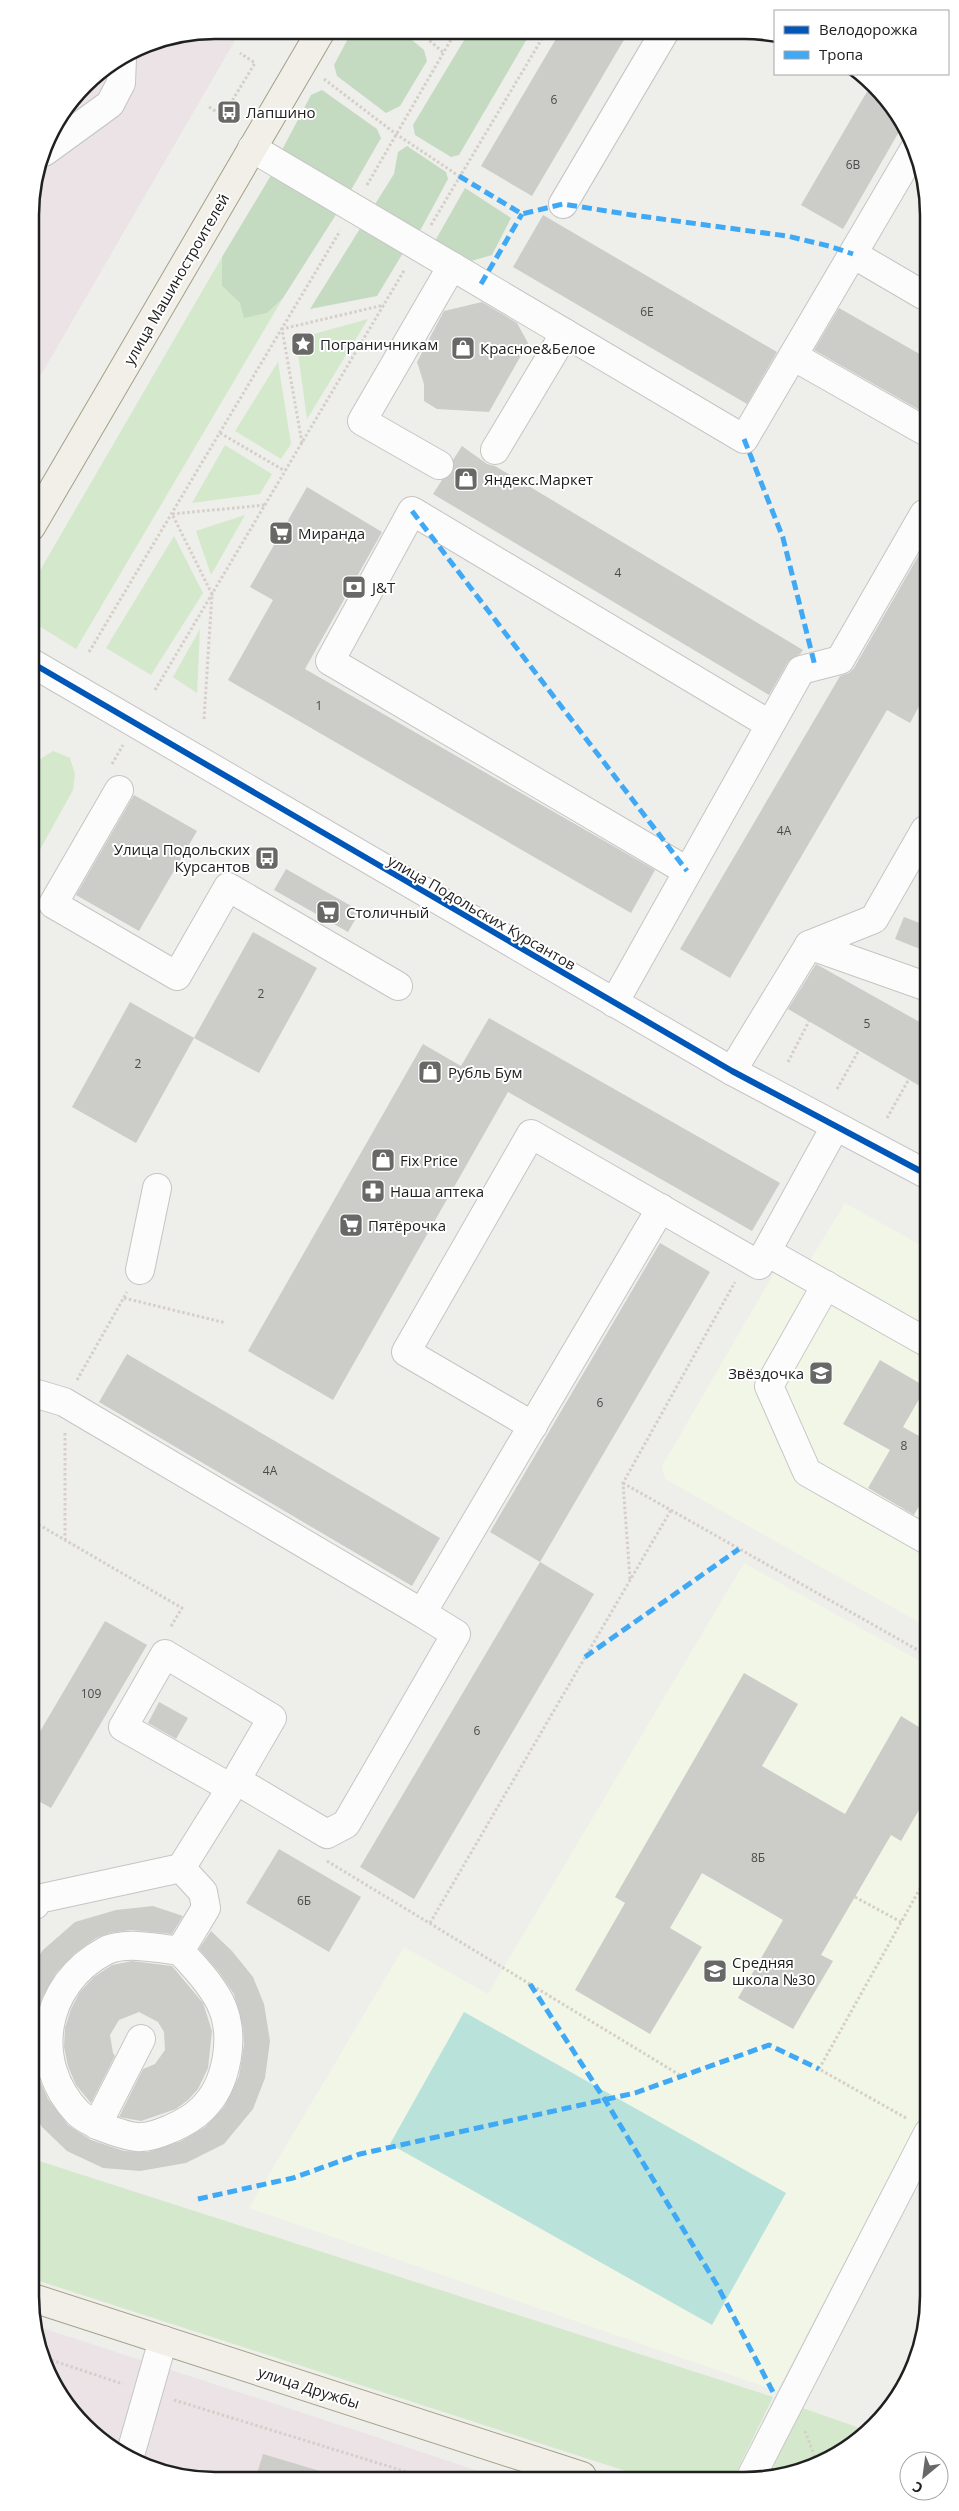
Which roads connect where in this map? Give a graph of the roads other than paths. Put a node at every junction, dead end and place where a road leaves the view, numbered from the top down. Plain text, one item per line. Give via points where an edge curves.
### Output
1 (316, 39) edge
2 (660, 39) edge
3 (122, 65) edge
4 (56, 140) edge
5 (252, 148) junction
6 (910, 156) edge
7 (564, 204) dead end
8 (853, 254) junction
9 (452, 266) junction
10 (920, 294) edge
11 (565, 333) junction
12 (793, 356) junction
13 (920, 428) edge
14 (495, 450) dead end
15 (440, 465) dead end
16 (39, 513) edge
17 (920, 521) edge
18 (39, 668) edge
19 (769, 724) junction
20 (119, 790) dead end
21 (920, 839) edge
22 (687, 871) junction
23 (809, 945) junction
24 (920, 984) edge
25 (398, 986) dead end
26 (614, 1003) junction
27 (732, 1071) junction
28 (835, 1126) junction
29 (920, 1171) edge
30 (158, 1188) dead end
31 (661, 1208) junction
32 (757, 1255) junction
33 (140, 1270) dead end
34 (826, 1285) junction
35 (920, 1339) edge
36 (39, 1394) edge
37 (533, 1426) junction
38 (920, 1537) edge
39 (422, 1614) junction
40 (234, 1784) junction
41 (181, 1868) junction
42 (39, 1899) edge
43 (180, 1951) junction
44 (141, 2039) dead end
45 (97, 2125) junction
46 (920, 2127) edge
47 (39, 2300) edge
48 (163, 2340) junction
49 (131, 2451) edge
50 (570, 2472) edge
51 (753, 2472) edge

1 - 5 main road, улица Машиностроителей
2 - 7 street
3 - 4 street via 122,83 110,104
5 - 9 street
5 - 16 main road, улица Машиностроителей
6 - 8 street
8 - 10 street
8 - 12 street
9 - 11 street
9 - 15 street via 362,421
11 - 12 street via 744,439
11 - 14 street
12 - 13 street
17 - 19 street via 840,660 801,670
18 - 26 street, улица Подольских Курсантов
19 - 22 street
19 - 22 street via 412,511 330,661
20 - 25 street via 53,904 177,976 228,887
21 - 23 street via 874,919
22 - 26 street
23 - 24 street
23 - 27 street
26 - 27 street, улица Подольских Курсантов
27 - 28 street, улица Подольских Курсантов
28 - 29 street, улица Подольских Курсантов
28 - 32 street
30 - 33 street
31 - 32 street
31 - 37 street
31 - 37 street via 531,1134 406,1352
32 - 34 street
34 - 35 street
34 - 38 street via 769,1386 807,1472
36 - 39 street via 64,1402
37 - 39 street
39 - 40 street via 456,1634 346,1824 327,1834
40 - 40 street via 272,1718 165,1654 123,1727
40 - 41 street
41 - 42 street
41 - 43 street via 203,1892 206,1908
43 - 45 street via 139,1946 106,1950 80,1970 58,1998 48,2029 48,2060 64,2095 79,2114
43 - 45 street via 207,1981 221,2003 228,2035 219,2084 203,2108 184,2123 163,2132 138,2137
44 - 45 street
46 - 51 street
47 - 48 main road, улица Дружбы
48 - 49 street
48 - 50 main road, улица Дружбы

